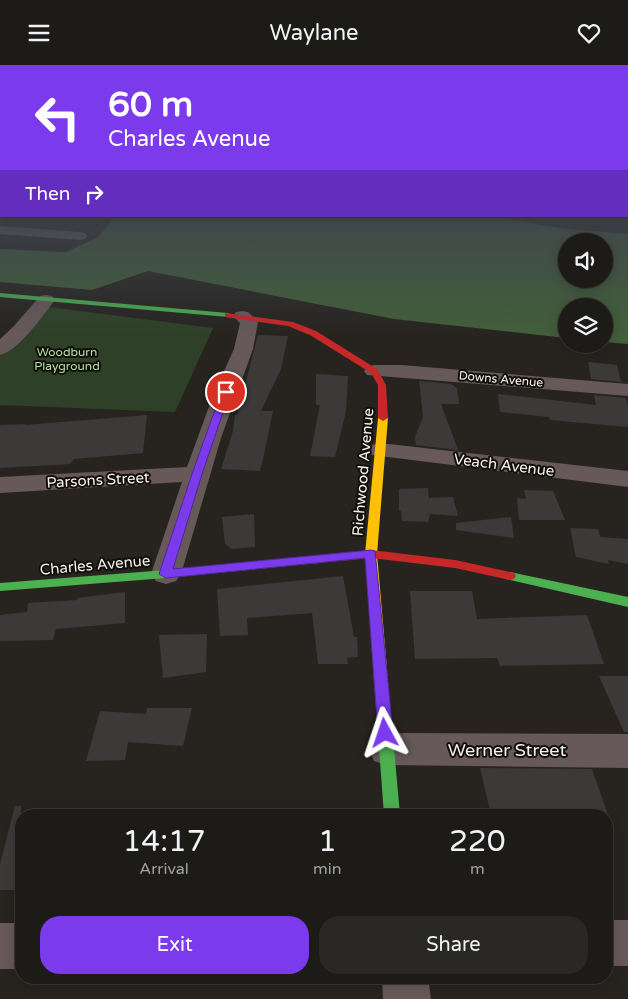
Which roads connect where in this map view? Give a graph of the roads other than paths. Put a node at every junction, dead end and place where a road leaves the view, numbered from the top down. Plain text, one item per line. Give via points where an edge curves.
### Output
1 (0, 295) edge
2 (46, 300) junction
3 (242, 316) junction
4 (0, 349) edge
5 (374, 371) junction
6 (628, 390) edge
7 (380, 450) junction
8 (197, 474) junction
9 (628, 479) edge
10 (0, 485) edge
11 (371, 554) junction
12 (166, 574) junction
13 (0, 587) edge
14 (628, 602) edge
15 (387, 749) junction
16 (628, 751) edge
17 (392, 809) edge
18 (613, 943) edge
19 (628, 943) edge
20 (0, 946) edge
21 (15, 946) edge
22 (406, 984) edge
23 (407, 999) edge

1 - 2 street
2 - 3 street
2 - 4 street
3 - 5 street via 290,324 313,333
3 - 8 street via 249,322 249,333
5 - 6 street, Downs Avenue
5 - 7 street, Richwood Avenue via 382,385 384,406
7 - 9 street, Veach Avenue
7 - 11 street, Richwood Avenue
8 - 10 street, Parsons Street
8 - 12 street
11 - 12 street, Charles Avenue
11 - 14 street, Richwood Avenue via 455,564
11 - 15 street
12 - 13 street, Charles Avenue
15 - 16 street, Werner Street
15 - 17 street
18 - 19 street
20 - 21 street
22 - 23 street

